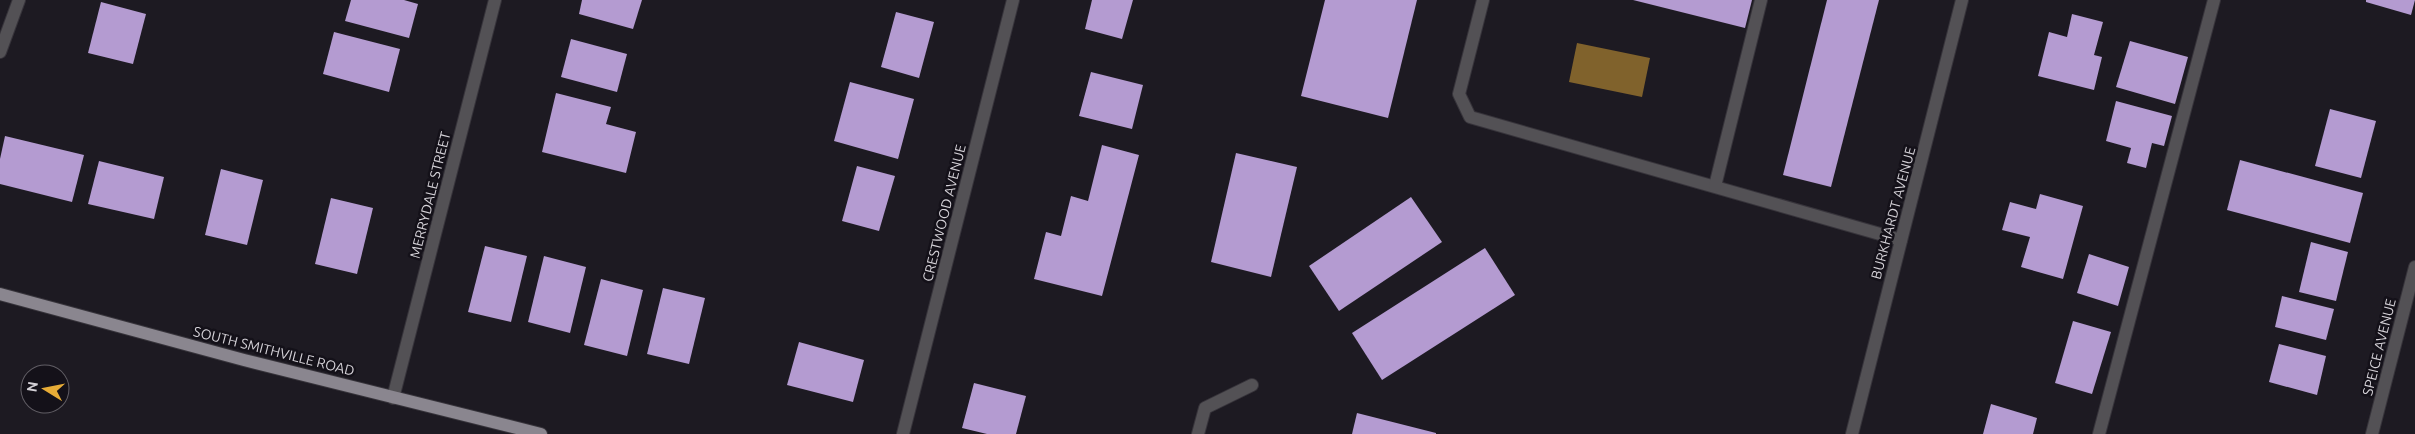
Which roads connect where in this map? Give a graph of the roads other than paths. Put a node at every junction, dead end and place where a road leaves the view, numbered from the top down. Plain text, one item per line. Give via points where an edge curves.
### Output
1 (19, 0) edge
2 (495, 0) edge
3 (1013, 0) edge
4 (1483, 0) edge
5 (1761, 0) edge
6 (1962, 0) edge
7 (2214, 0) edge
8 (0, 52) edge
9 (1714, 186) junction
10 (1901, 240) junction
11 (2415, 266) edge
12 (0, 294) edge
13 (1252, 385) dead end
14 (393, 398) junction
15 (541, 434) edge
16 (903, 434) edge
17 (1198, 434) edge
18 (1852, 434) edge
19 (2099, 434) edge
20 (2372, 434) edge

1 - 8 street
2 - 14 street, MERRYDALE STREET
3 - 16 street, CRESTWOOD AVENUE
4 - 9 street via 1459,94 1470,117
5 - 9 street
6 - 10 street, BURKHARDT AVENUE
7 - 19 street
9 - 10 street
10 - 18 street, BURKHARDT AVENUE
11 - 20 street, SPEICE AVENUE
12 - 14 main road, SOUTH SMITHVILLE ROAD
13 - 17 street via 1205,408
14 - 15 main road, SOUTH SMITHVILLE ROAD

